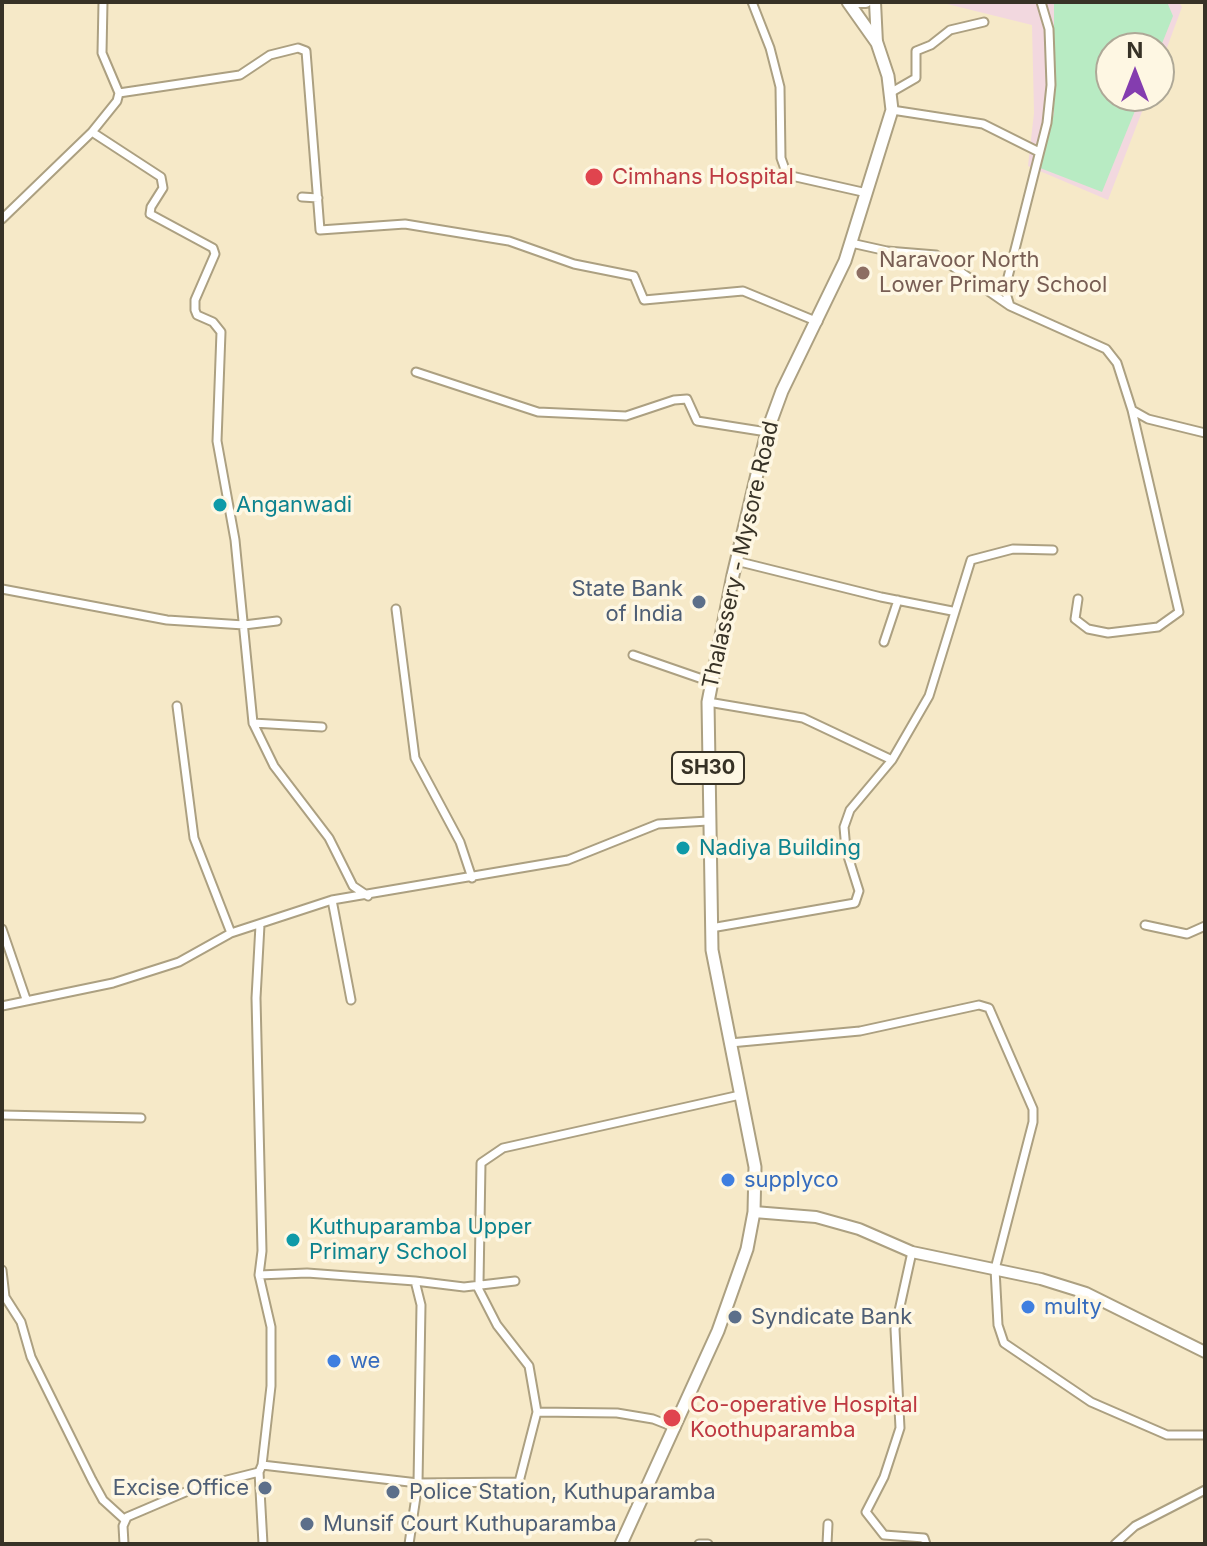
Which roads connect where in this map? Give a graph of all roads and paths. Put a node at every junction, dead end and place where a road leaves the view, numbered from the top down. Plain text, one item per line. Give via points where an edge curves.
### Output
1 (103, 2) edge
2 (752, 2) edge
3 (849, 2) edge
4 (866, 2) edge
5 (875, 2) edge
6 (1041, 2) edge
7 (984, 22) dead end
8 (877, 43) junction
9 (119, 93) junction
10 (890, 93) junction
11 (892, 110) junction
12 (92, 132) junction
13 (1039, 152) junction
14 (867, 193) junction
15 (302, 197) dead end
16 (318, 198) junction
17 (2, 219) edge
18 (851, 243) junction
19 (1010, 306) junction
20 (818, 322) junction
21 (416, 372) dead end
22 (1132, 410) junction
23 (767, 432) junction
24 (1205, 433) edge
25 (1053, 550) dead end
26 (736, 561) junction
27 (2, 589) edge
28 (1078, 599) dead end
29 (898, 600) junction
30 (396, 609) dead end
31 (952, 611) junction
32 (277, 621) dead end
33 (244, 625) junction
34 (884, 642) dead end
35 (633, 655) dead end
36 (711, 682) junction
37 (708, 702) junction
38 (177, 706) dead end
39 (253, 723) junction
40 (322, 727) dead end
41 (892, 760) junction
42 (708, 821) junction
43 (472, 878) junction
44 (368, 896) junction
45 (332, 900) junction
46 (260, 925) junction
47 (1145, 925) dead end
48 (1205, 926) edge
49 (711, 928) junction
50 (2, 929) edge
51 (231, 933) junction
52 (26, 999) junction
53 (351, 1000) dead end
54 (2, 1006) edge
55 (730, 1043) junction
56 (740, 1095) junction
57 (2, 1115) edge
58 (141, 1118) dead end
59 (754, 1212) junction
60 (912, 1252) junction
61 (995, 1269) junction
62 (2, 1270) edge
63 (259, 1275) junction
64 (415, 1281) junction
65 (515, 1281) dead end
66 (478, 1285) junction
67 (1205, 1352) edge
68 (537, 1412) junction
69 (676, 1428) junction
70 (1205, 1435) edge
71 (260, 1469) junction
72 (418, 1483) junction
73 (1205, 1490) edge
74 (125, 1520) junction
75 (828, 1524) dead end
76 (124, 1544) edge
77 (263, 1544) edge
78 (409, 1544) edge
79 (622, 1544) edge
80 (699, 1544) edge
81 (708, 1544) edge
82 (827, 1544) edge
83 (926, 1544) edge
84 (1115, 1544) edge

1 - 9 street via 100,39
2 - 14 street via 780,87 781,158 787,175
3 - 4 main road
3 - 8 main road, Thalassery - Mysore Road / SH30
5 - 8 main road
6 - 13 street via 1049,29 1051,85
7 - 10 street via 950,30 916,51 916,78
8 - 10 main road, Thalassery - Mysore Road / SH30
9 - 12 street
9 - 16 street via 240,75 270,55 306,51
10 - 11 main road, Thalassery - Mysore Road / SH30
11 - 13 street via 983,124
11 - 14 main road, Thalassery - Mysore Road / SH30
12 - 17 street
12 - 33 street via 161,177 163,188 150,214 213,248 215,254 195,310 221,332 217,441
13 - 19 street via 1008,277
14 - 18 main road, Thalassery - Mysore Road / SH30
15 - 16 street
16 - 20 street via 320,230 327,232 405,224 494,238 574,264 634,276 644,300 743,291
18 - 19 street via 936,255
18 - 20 main road, Thalassery - Mysore Road / SH30
19 - 22 street via 1106,349 1117,363
20 - 23 main road, Thalassery - Mysore Road / SH30
21 - 23 street via 538,412 626,416 687,399 697,421
22 - 24 street
22 - 28 street via 1179,612 1158,627 1108,633 1088,629 1075,619
23 - 26 main road, Thalassery - Mysore Road / SH30
25 - 31 street via 1013,549 971,560
26 - 29 street
26 - 36 main road, Thalassery - Mysore Road / SH30
27 - 33 street via 167,620
29 - 31 street
29 - 34 street
30 - 43 street via 415,758 460,842
31 - 41 street via 929,696
32 - 33 street
33 - 39 street
35 - 36 street
36 - 37 main road, Thalassery - Mysore Road / SH30
37 - 41 street via 803,718
37 - 42 main road, Thalassery - Mysore Road / SH30
38 - 51 street via 194,838
39 - 40 street
39 - 44 street via 274,766 329,838 353,886
41 - 49 street via 850,810 844,827 859,891 855,903
42 - 43 street via 658,824 568,860
42 - 49 main road, Thalassery - Mysore Road / SH30
43 - 44 street
44 - 45 street
45 - 46 street
45 - 53 street
46 - 51 street
46 - 63 street
47 - 48 street via 1187,934
49 - 55 main road, Thalassery - Mysore Road / SH30
50 - 52 street
51 - 52 street via 179,962 113,983
52 - 54 street
55 - 56 main road, Thalassery - Mysore Road / SH30
55 - 61 street via 860,1031 979,1005 989,1008 1033,1109
56 - 59 main road, Thalassery - Mysore Road / SH30 via 755,1167
56 - 66 street via 503,1148 481,1163
57 - 58 street
59 - 60 main road via 827,1220
59 - 69 main road, Thalassery - Mysore Road / SH30 via 734,1291
60 - 61 main road
60 - 83 street via 895,1329 900,1428 866,1512 884,1535 924,1538
61 - 67 main road via 1086,1293
61 - 70 street via 1004,1343 1091,1402 1167,1435
62 - 74 street via 5,1297 21,1322 31,1357 103,1500
63 - 64 street
63 - 71 street via 271,1327 271,1386
64 - 66 street
64 - 72 street via 421,1305
65 - 66 street
66 - 68 street via 497,1325 529,1366
68 - 69 street via 617,1413
68 - 72 street via 519,1482
69 - 79 main road, Thalassery - Mysore Road / SH30
71 - 72 street
71 - 74 street via 195,1488
71 - 77 street
72 - 78 street
73 - 84 street via 1135,1526
74 - 76 street
75 - 82 street
80 - 81 street

